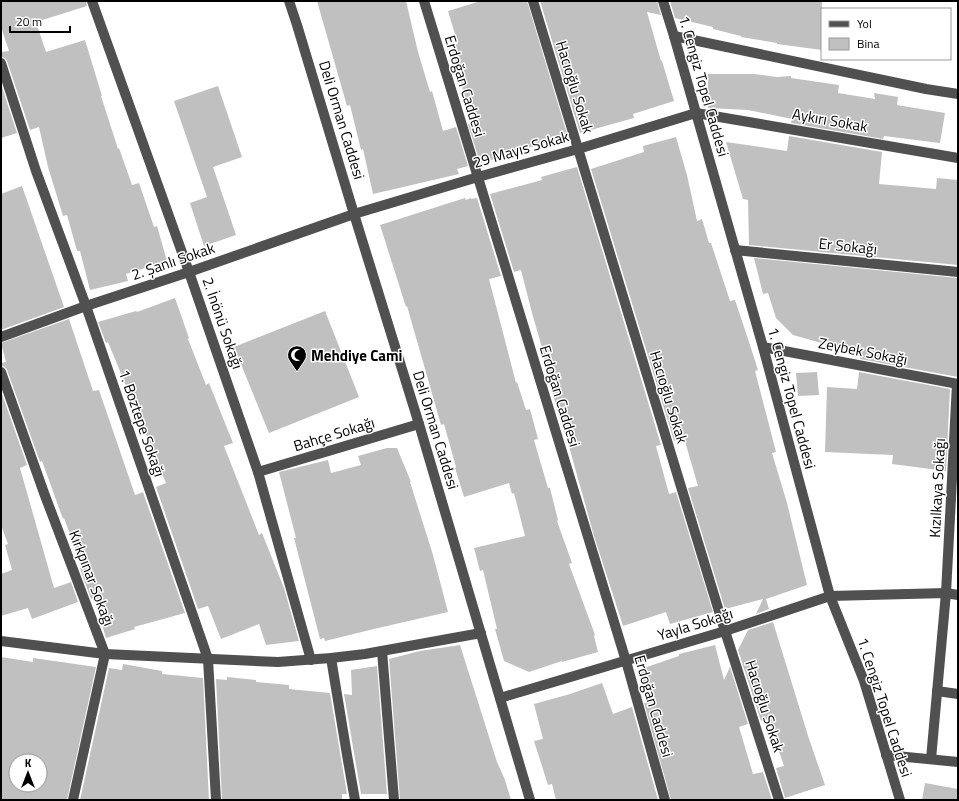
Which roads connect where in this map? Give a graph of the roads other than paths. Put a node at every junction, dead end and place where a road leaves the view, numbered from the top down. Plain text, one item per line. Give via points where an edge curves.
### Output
1 (92, 1) edge
2 (289, 1) edge
3 (424, 1) edge
4 (533, 1) edge
5 (663, 1) edge
6 (674, 36) junction
7 (1, 63) edge
8 (958, 94) edge
9 (696, 113) junction
10 (578, 149) junction
11 (958, 158) edge
12 (478, 177) junction
13 (354, 214) junction
14 (735, 250) junction
15 (189, 272) junction
16 (958, 272) edge
17 (86, 306) junction
18 (1, 337) edge
19 (763, 347) junction
20 (1, 372) edge
21 (957, 384) edge
22 (419, 424) junction
23 (258, 472) junction
24 (955, 492) edge
25 (946, 593) junction
26 (958, 595) edge
27 (830, 596) junction
28 (725, 631) junction
29 (481, 633) junction
30 (1, 641) edge
31 (382, 651) junction
32 (105, 654) junction
33 (331, 658) junction
34 (208, 659) junction
35 (311, 660) junction
36 (626, 661) junction
37 (937, 691) junction
38 (958, 694) edge
39 (500, 698) junction
40 (886, 754) junction
41 (931, 759) junction
42 (958, 762) edge
43 (73, 800) edge
44 (216, 800) edge
45 (355, 800) edge
46 (394, 800) edge
47 (530, 800) edge
48 (665, 800) edge
49 (779, 800) edge
50 (900, 800) edge

1 - 15 street, 2. İnönü Sokağı
2 - 13 street, Deli Orman Caddesi
3 - 12 street, Erdoğan Caddesi
4 - 10 street, Hacıoğlu Sokak
5 - 6 street, 1. Cengiz Topel Caddesi
6 - 8 street
6 - 9 street, 1. Cengiz Topel Caddesi
7 - 17 street, 1. Boztepe Sokağı via 36,171
9 - 10 street, 29 Mayıs Sokak
9 - 11 street, Aykırı Sokak
9 - 14 street, 1. Cengiz Topel Caddesi
10 - 12 street, 29 Mayıs Sokak
10 - 28 street, Hacıoğlu Sokak
12 - 13 street, 29 Mayıs Sokak
12 - 36 street, Erdoğan Caddesi
13 - 15 street, 2. Şanlı Sokak
13 - 22 street, Deli Orman Caddesi
14 - 16 street, Er Sokağı
14 - 19 street, 1. Cengiz Topel Caddesi
15 - 17 street, 2. Şanlı Sokak
15 - 23 street, 2. İnönü Sokağı
17 - 18 street, 2. Şanlı Sokak
17 - 34 street, 1. Boztepe Sokağı
19 - 21 street, Zeybek Sokağı
19 - 27 street, 1. Cengiz Topel Caddesi
20 - 32 street, Kırkpınar Sokağı
21 - 24 street, Kızılkaya Sokağı
22 - 23 street, Bahçe Sokağı
22 - 29 street, Deli Orman Caddesi
23 - 35 street, 2. İnönü Sokağı
24 - 25 street, Kızılkaya Sokağı
25 - 26 street, Yayla Sokağı
25 - 27 street, Yayla Sokağı
25 - 37 street, Kızılkaya Sokağı
27 - 28 street, Yayla Sokağı
27 - 40 street, 1. Cengiz Topel Caddesi via 864,682
28 - 36 street, Yayla Sokağı
28 - 49 street, Hacıoğlu Sokak
29 - 31 street
29 - 39 street, Deli Orman Caddesi
30 - 32 street
31 - 33 street
31 - 46 street
32 - 34 street
32 - 43 street
33 - 35 street
33 - 45 street
34 - 35 street via 278,662
34 - 44 street, 1. Boztepe Sokağı
36 - 39 street, Yayla Sokağı
36 - 48 street, Erdoğan Caddesi
37 - 38 street
37 - 41 street, Kızılkaya Sokağı
39 - 47 street, Deli Orman Caddesi
40 - 41 street
40 - 50 street, 1. Cengiz Topel Caddesi
41 - 42 street

